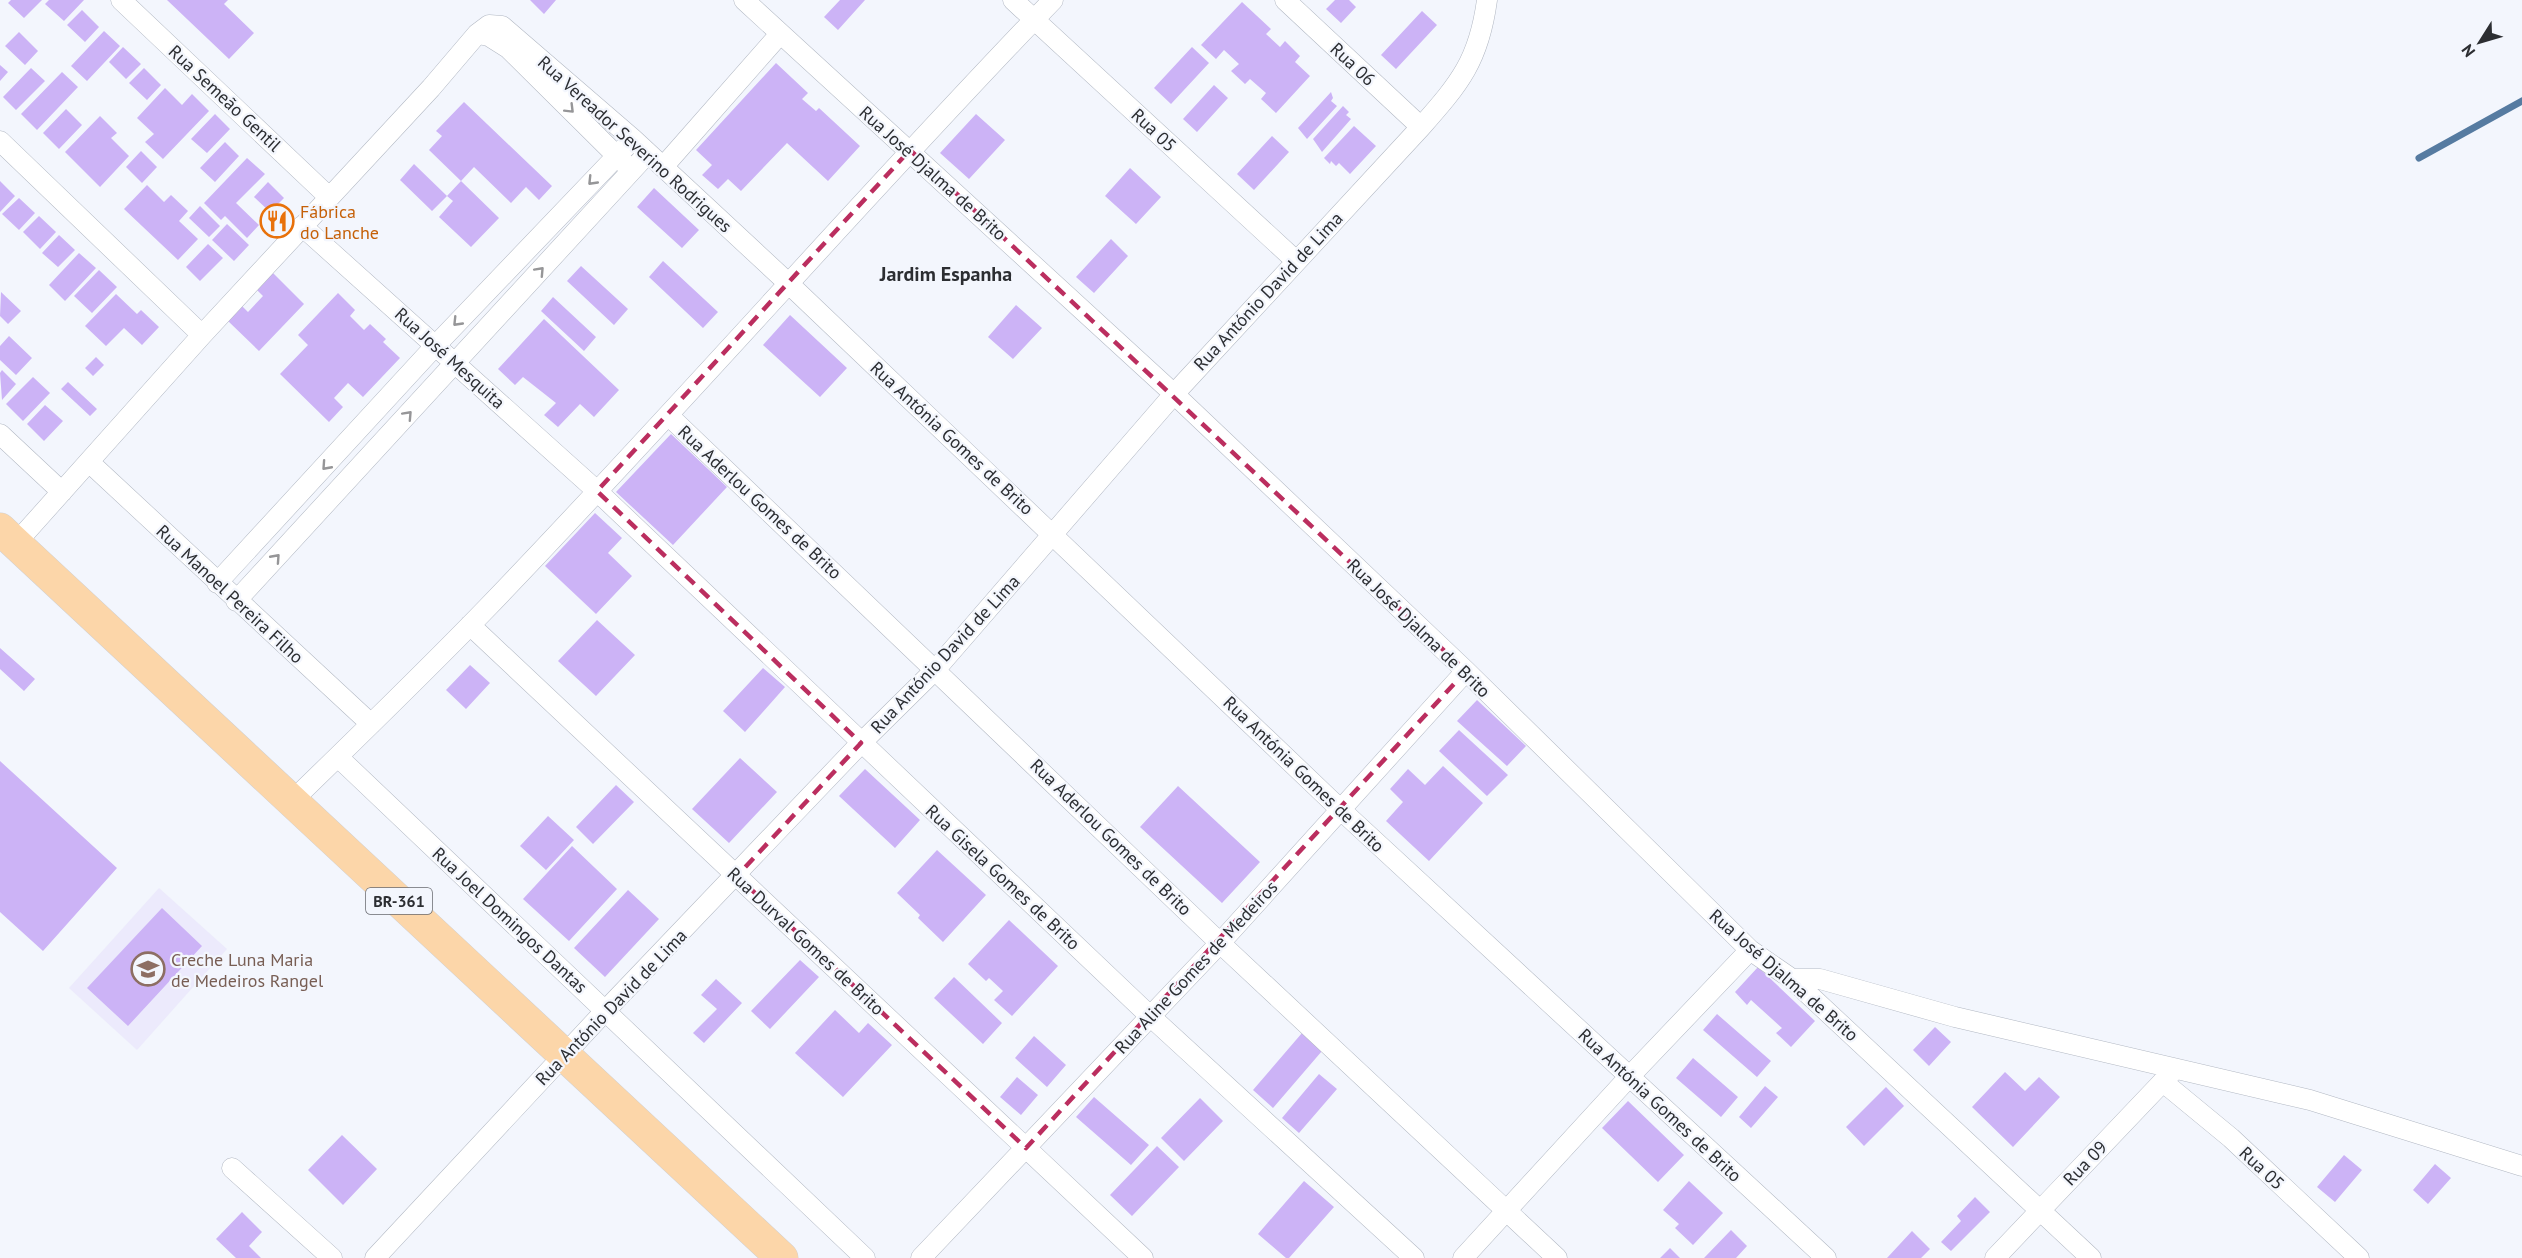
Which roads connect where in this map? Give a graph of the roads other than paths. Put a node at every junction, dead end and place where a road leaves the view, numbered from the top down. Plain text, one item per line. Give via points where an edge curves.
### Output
1 (121, 0) edge
2 (744, 0) edge
3 (1013, 0) edge
4 (1053, 0) edge
5 (1286, 0) edge
6 (1487, 0) edge
7 (1034, 20) junction
8 (477, 34) junction
9 (780, 34) junction
10 (1421, 127) junction
11 (633, 139) junction
12 (0, 141) edge
13 (910, 150) junction
14 (648, 153) junction
15 (616, 156) junction
16 (663, 167) junction
17 (633, 171) junction
18 (329, 197) junction
19 (302, 226) junction
20 (1295, 260) junction
21 (788, 283) junction
22 (202, 335) junction
23 (435, 345) junction
24 (455, 364) junction
25 (1174, 394) junction
26 (668, 415) junction
27 (0, 434) edge
28 (89, 462) junction
29 (597, 491) junction
30 (62, 492) junction
31 (1055, 535) junction
32 (8, 536) edge
33 (217, 583) junction
34 (236, 601) junction
35 (471, 625) junction
36 (936, 669) junction
37 (1466, 671) junction
38 (371, 724) junction
39 (861, 743) junction
40 (338, 757) junction
41 (292, 801) junction
42 (1341, 810) junction
43 (737, 876) junction
44 (1220, 943) junction
45 (1750, 950) junction
46 (1792, 979) junction
47 (606, 1010) junction
48 (1150, 1016) junction
49 (564, 1055) junction
50 (2170, 1075) junction
51 (1629, 1077) junction
52 (1026, 1148) junction
53 (2522, 1166) edge
54 (232, 1167) dead end
55 (2040, 1210) junction
56 (1507, 1211) junction
57 (332, 1258) edge
58 (375, 1258) edge
59 (782, 1258) edge
60 (865, 1258) edge
61 (921, 1258) edge
62 (1143, 1258) edge
63 (1414, 1258) edge
64 (1463, 1258) edge
65 (1557, 1258) edge
66 (1826, 1258) edge
67 (1995, 1258) edge
68 (2091, 1258) edge
69 (2359, 1258) edge

1 - 18 street, Rua Semeão Gentil
2 - 9 street, Rua José Djalma de Brito
3 - 7 street, Rua 05
4 - 7 street
5 - 10 street, Rua 06
6 - 10 street, Rua António David de Lima via 1484,27 1474,57 1456,87
7 - 13 street
7 - 20 street, Rua 05
8 - 11 street, Rua Vereador Severino Rodrigues via 489,25 508,29
8 -> 15 street, Rua Vereador Severino Rodrigues via 489,36 508,48
8 - 18 street
9 - 13 street, Rua José Djalma de Brito
9 - 16 street
10 - 20 street, Rua António David de Lima
11 - 14 street, Rua Vereador Severino Rodrigues
11 - 15 street
12 - 22 street
13 - 21 street
13 - 25 street, Rua José Djalma de Brito
14 - 16 street, Rua Vereador Severino Rodrigues
14 - 17 street
15 - 17 street, Rua Vereador Severino Rodrigues
15 -> 23 street
16 - 21 street, Rua Vereador Severino Rodrigues
24 -> 17 street
18 - 19 street
19 - 22 street
19 - 23 street, Rua José Mesquita
20 - 25 street, Rua António David de Lima
21 - 26 street
21 - 31 street, Rua Antónia Gomes de Brito
22 - 28 street
23 - 24 street, Rua José Mesquita
23 -> 33 street
24 - 29 street, Rua José Mesquita
34 -> 24 street
25 - 31 street, Rua António David de Lima
25 - 37 street, Rua José Djalma de Brito
26 - 29 street
26 - 36 street, Rua Aderlou Gomes de Brito
27 - 30 street
28 - 30 street
28 - 33 street, Rua Manoel Pereira Filho
29 - 35 street
29 - 39 street, Rua Gisela Gomes de Brito
30 - 32 street
31 - 36 street, Rua António David de Lima
31 - 42 street, Rua Antónia Gomes de Brito
32 - 41 main road, BR-361
33 - 34 street, Rua Manoel Pereira Filho
34 - 38 street, Rua Manoel Pereira Filho
35 - 38 street
35 - 43 street, Rua Durval Gomes de Brito
36 - 39 street, Rua António David de Lima
36 - 44 street, Rua Aderlou Gomes de Brito
37 - 42 street, Rua Aline Gomes de Medeiros
37 - 45 street, Rua José Djalma de Brito
38 - 40 street
39 - 43 street, Rua António David de Lima
39 - 48 street, Rua Gisela Gomes de Brito
40 - 41 street
40 - 47 street, Rua Joel Domingos Dantas
41 - 49 main road, BR-361
42 - 44 street, Rua Aline Gomes de Medeiros
42 - 51 street, Rua Antónia Gomes de Brito
43 - 47 street, Rua António David de Lima
43 - 52 street, Rua Durval Gomes de Brito
44 - 48 street, Rua Aline Gomes de Medeiros
44 - 56 street, Rua Aderlou Gomes de Brito
45 - 46 street, Rua José Djalma de Brito
45 - 51 street
46 - 50 street via 1820,979
46 - 55 street, Rua José Djalma de Brito
47 - 49 street, Rua António David de Lima
47 - 60 street, Rua Joel Domingos Dantas
48 - 52 street, Rua Aline Gomes de Medeiros
48 - 63 street, Rua Gisela Gomes de Brito
49 - 58 street, Rua António David de Lima
49 - 59 main road, BR-361
50 - 53 street via 2310,1100
50 - 55 street, Rua 09
50 - 69 street, Rua 05
51 - 56 street
51 - 66 street, Rua Antónia Gomes de Brito
52 - 61 street, Rua Aline Gomes de Medeiros
52 - 62 street, Rua Durval Gomes de Brito
54 - 57 street
55 - 67 street, Rua 09
55 - 68 street, Rua José Djalma de Brito
56 - 64 street
56 - 65 street, Rua Aderlou Gomes de Brito

